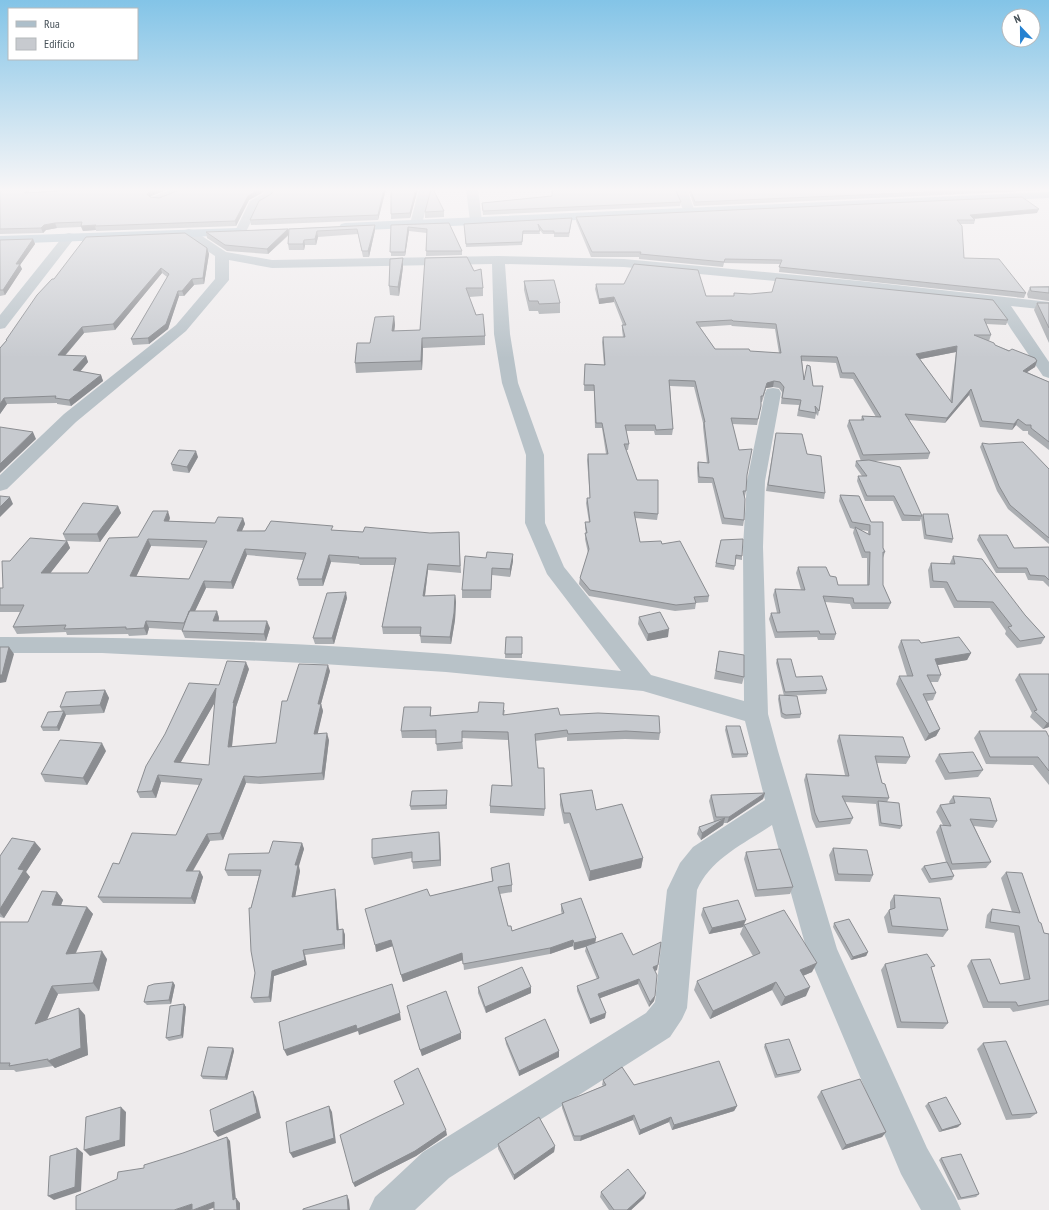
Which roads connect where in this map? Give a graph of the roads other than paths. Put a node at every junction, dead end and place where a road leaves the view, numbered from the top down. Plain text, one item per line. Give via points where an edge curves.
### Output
1 (63, 245) edge
2 (207, 245) edge
3 (222, 255) junction
4 (498, 260) junction
5 (272, 264) junction
6 (234, 277) junction
7 (1001, 301) junction
8 (1049, 306) edge
9 (0, 324) edge
10 (1049, 373) edge
11 (773, 393) dead end
12 (0, 485) edge
13 (0, 645) edge
14 (643, 682) junction
15 (756, 714) junction
16 (780, 805) junction
17 (388, 1210) edge
18 (942, 1210) edge

1 - 9 street
2 - 3 street
3 - 5 street
3 - 6 street
4 - 5 street
4 - 7 street via 624,263
4 - 14 street via 502,334 510,383 535,455 535,523 554,569
5 - 6 street
6 - 12 street via 181,328 70,418
7 - 8 street
7 - 10 street
11 - 15 street via 756,489 753,547
13 - 14 street via 102,645 331,656 446,663
14 - 15 street
15 - 16 street
16 - 17 street via 703,856 690,872 682,890 671,1008 658,1025 436,1165
16 - 18 street via 822,951 914,1161

